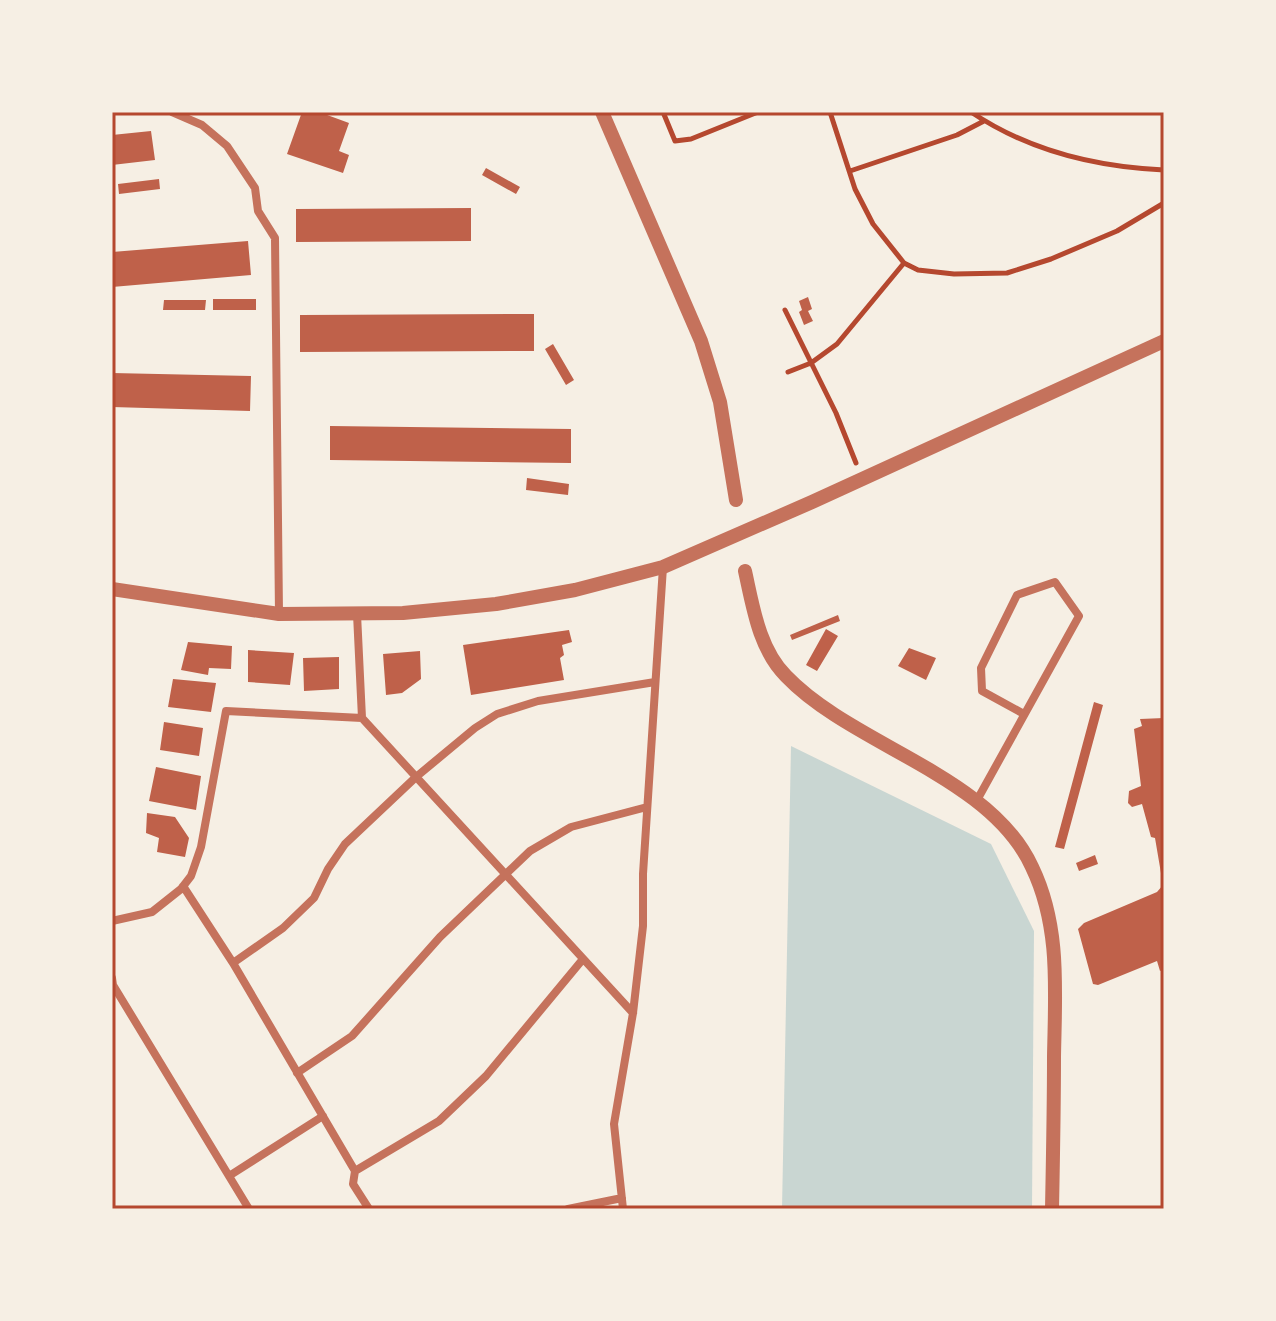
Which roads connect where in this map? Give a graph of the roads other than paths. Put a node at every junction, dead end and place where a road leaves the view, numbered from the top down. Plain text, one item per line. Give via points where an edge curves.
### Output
1 (172, 112) edge
2 (602, 112) edge
3 (1164, 341) edge
4 (736, 500) dead end
5 (663, 567) junction
6 (745, 571) dead end
7 (112, 589) edge
8 (279, 614) junction
9 (357, 614) junction
10 (655, 682) junction
11 (1024, 714) junction
12 (362, 718) junction
13 (416, 777) junction
14 (976, 802) junction
15 (647, 807) junction
16 (506, 875) junction
17 (183, 886) junction
18 (112, 921) edge
19 (583, 959) junction
20 (233, 963) junction
21 (112, 978) edge
22 (633, 1013) junction
23 (297, 1073) junction
24 (323, 1116) junction
25 (355, 1171) junction
26 (229, 1176) junction
27 (622, 1198) junction
28 (249, 1209) edge
29 (369, 1209) edge
30 (568, 1209) edge
31 (623, 1209) edge
32 (1052, 1209) edge

1 - 8 street via 202,125 227,146 255,188 258,211 275,238
2 - 4 street via 701,341 720,402
3 - 5 street
5 - 9 street via 496,604
5 - 10 street
6 - 14 street via 758,632 784,675 816,702
7 - 8 street
8 - 9 street
9 - 12 street
10 - 13 street via 538,701 497,714
10 - 15 street
11 - 11 street via 1079,616 1055,582 1017,595 981,668 982,691
11 - 14 street
12 - 13 street
12 - 17 street via 226,711 201,847
13 - 16 street
13 - 20 street via 345,844 314,898
14 - 32 street via 1006,825 1032,866 1052,923
15 - 16 street via 571,827 530,851
15 - 22 street via 643,926
16 - 19 street
16 - 23 street via 440,937 352,1036
17 - 18 street via 152,912
17 - 20 street
19 - 22 street
19 - 25 street via 486,1076 439,1121
20 - 23 street
21 - 26 street
22 - 27 street via 614,1124
23 - 24 street
24 - 25 street
24 - 26 street
25 - 29 street via 353,1184
26 - 28 street
27 - 30 street
27 - 31 street

